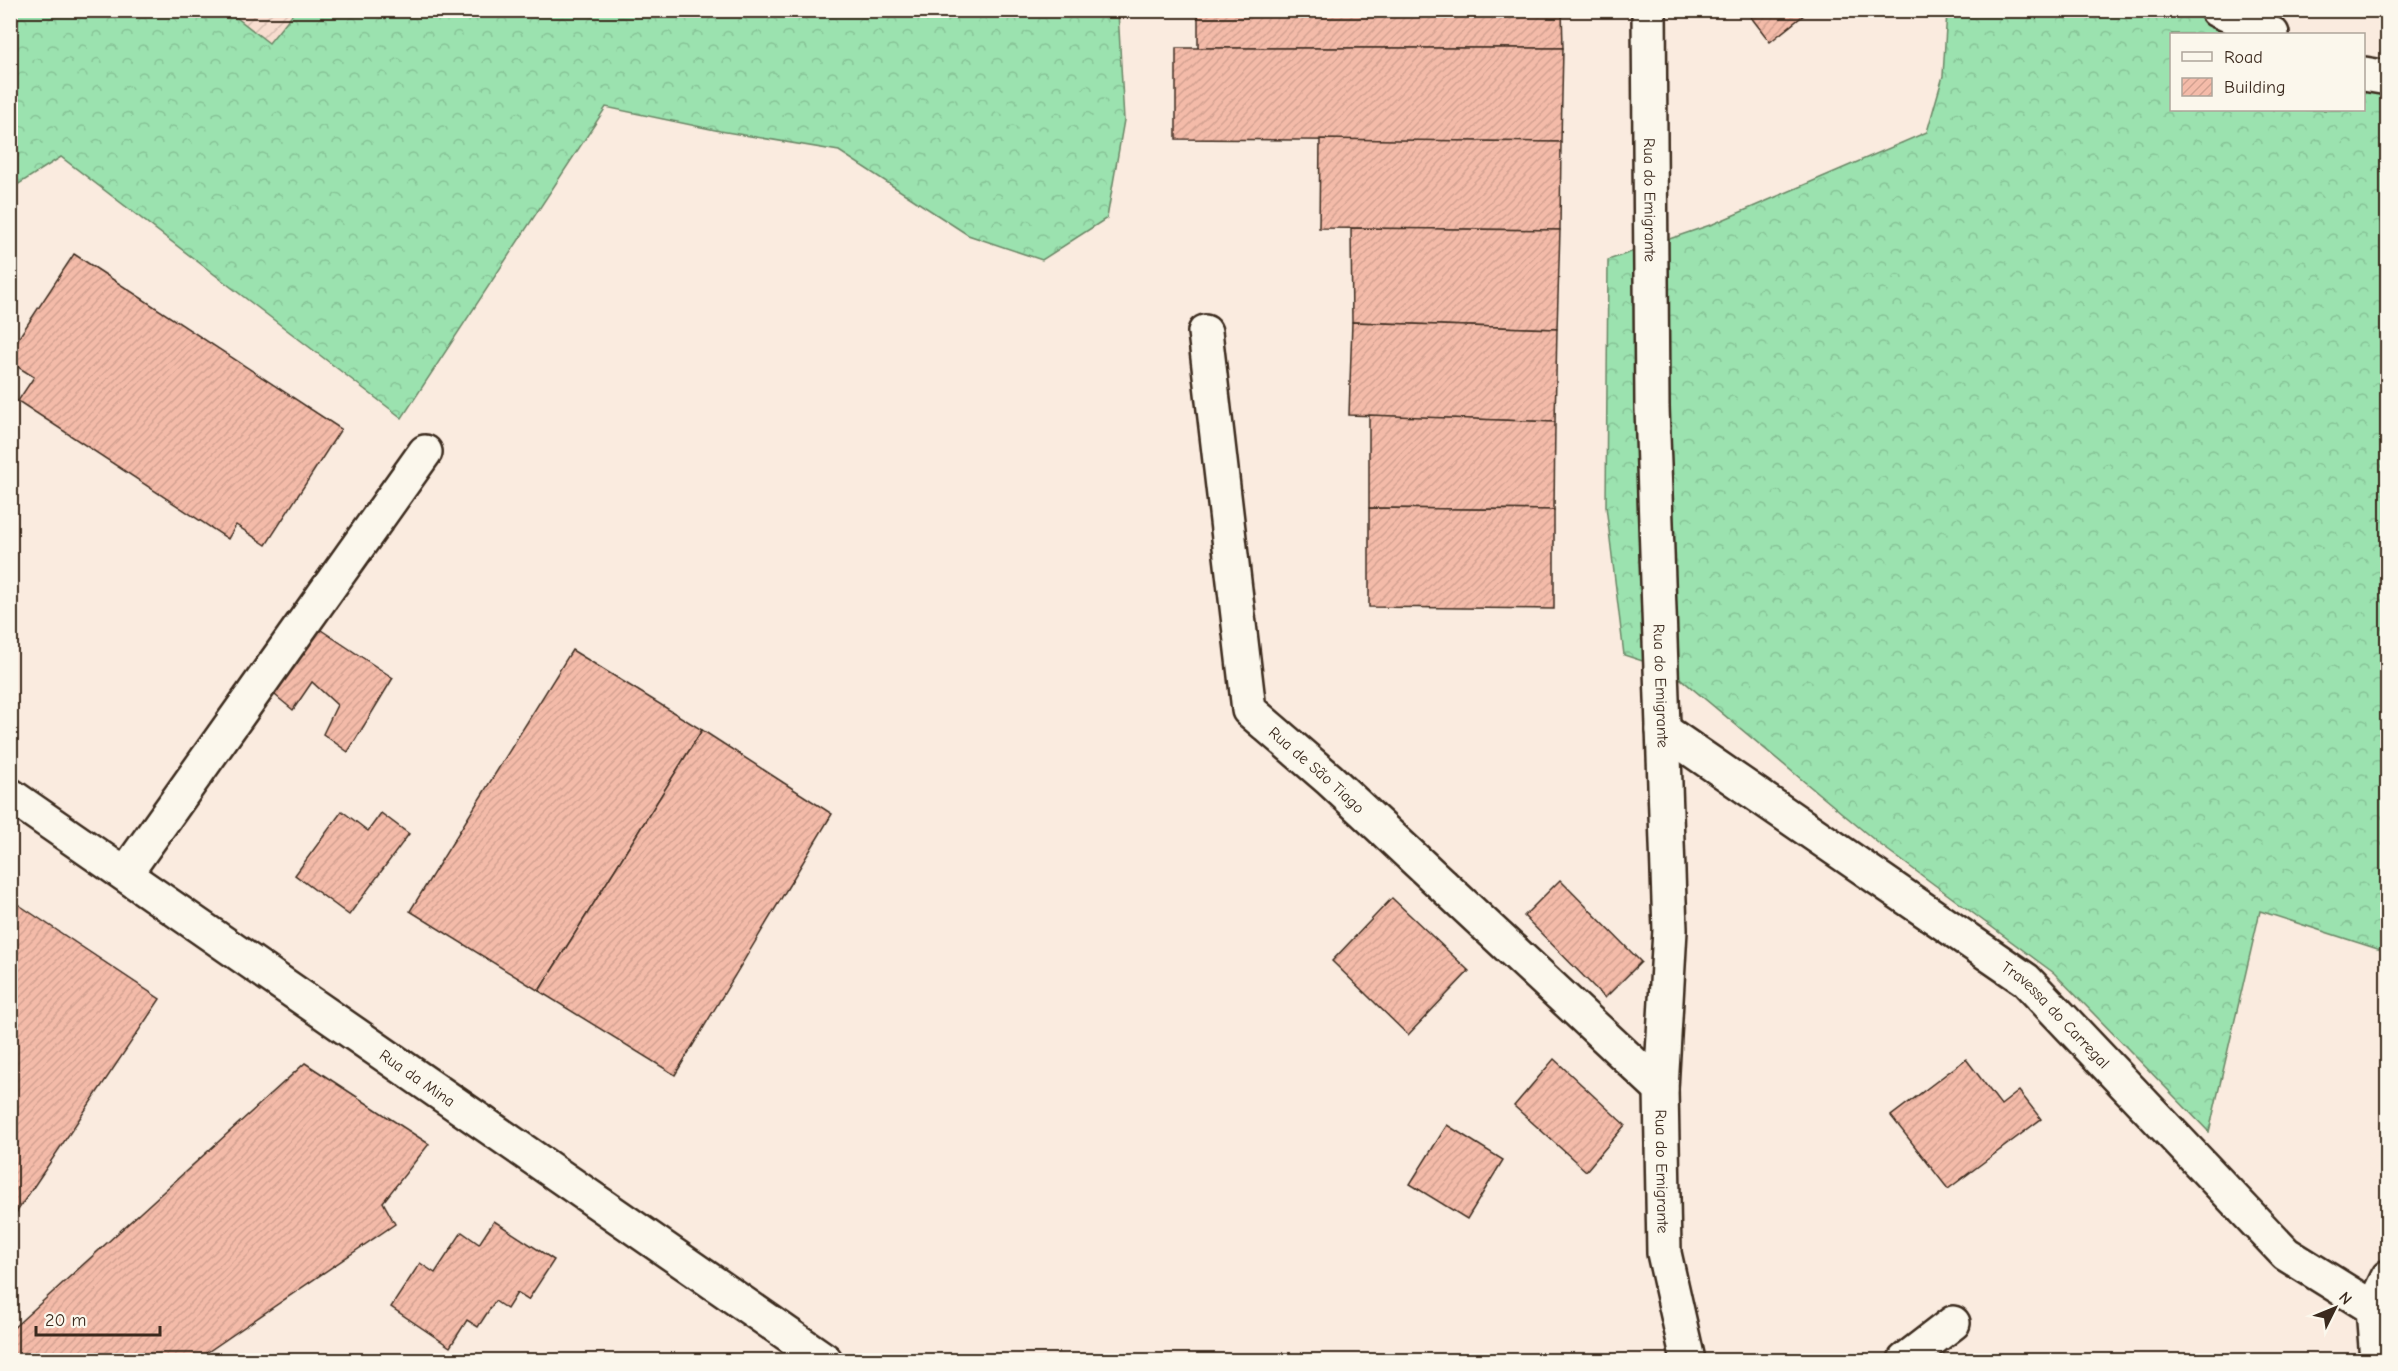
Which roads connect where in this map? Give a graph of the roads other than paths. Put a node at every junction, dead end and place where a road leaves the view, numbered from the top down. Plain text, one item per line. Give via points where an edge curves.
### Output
1 (1649, 10) edge
2 (2217, 10) edge
3 (2270, 33) edge
4 (2365, 74) edge
5 (2388, 78) edge
6 (1205, 332) dead end
7 (425, 452) dead end
8 (1663, 730) junction
9 (10, 795) edge
10 (125, 874) junction
11 (1661, 1089) junction
12 (2388, 1277) edge
13 (2373, 1308) junction
14 (1953, 1323) dead end
15 (825, 1360) edge
16 (1688, 1360) edge
17 (1905, 1360) edge
18 (2377, 1360) edge

1 - 8 street, Rua do Emigrante via 1652,407
2 - 3 street
4 - 5 street
6 - 11 street, Rua de São Tiago via 1249,710 1329,778
7 - 10 street
8 - 11 street, Rua do Emigrante via 1670,930
8 - 13 street, Travessa do Carregal via 2026,980 2286,1254
9 - 10 street, Rua da Mina
10 - 15 street, Rua da Mina
11 - 16 street, Rua do Emigrante via 1664,1253
12 - 13 street
13 - 18 street
14 - 17 street

